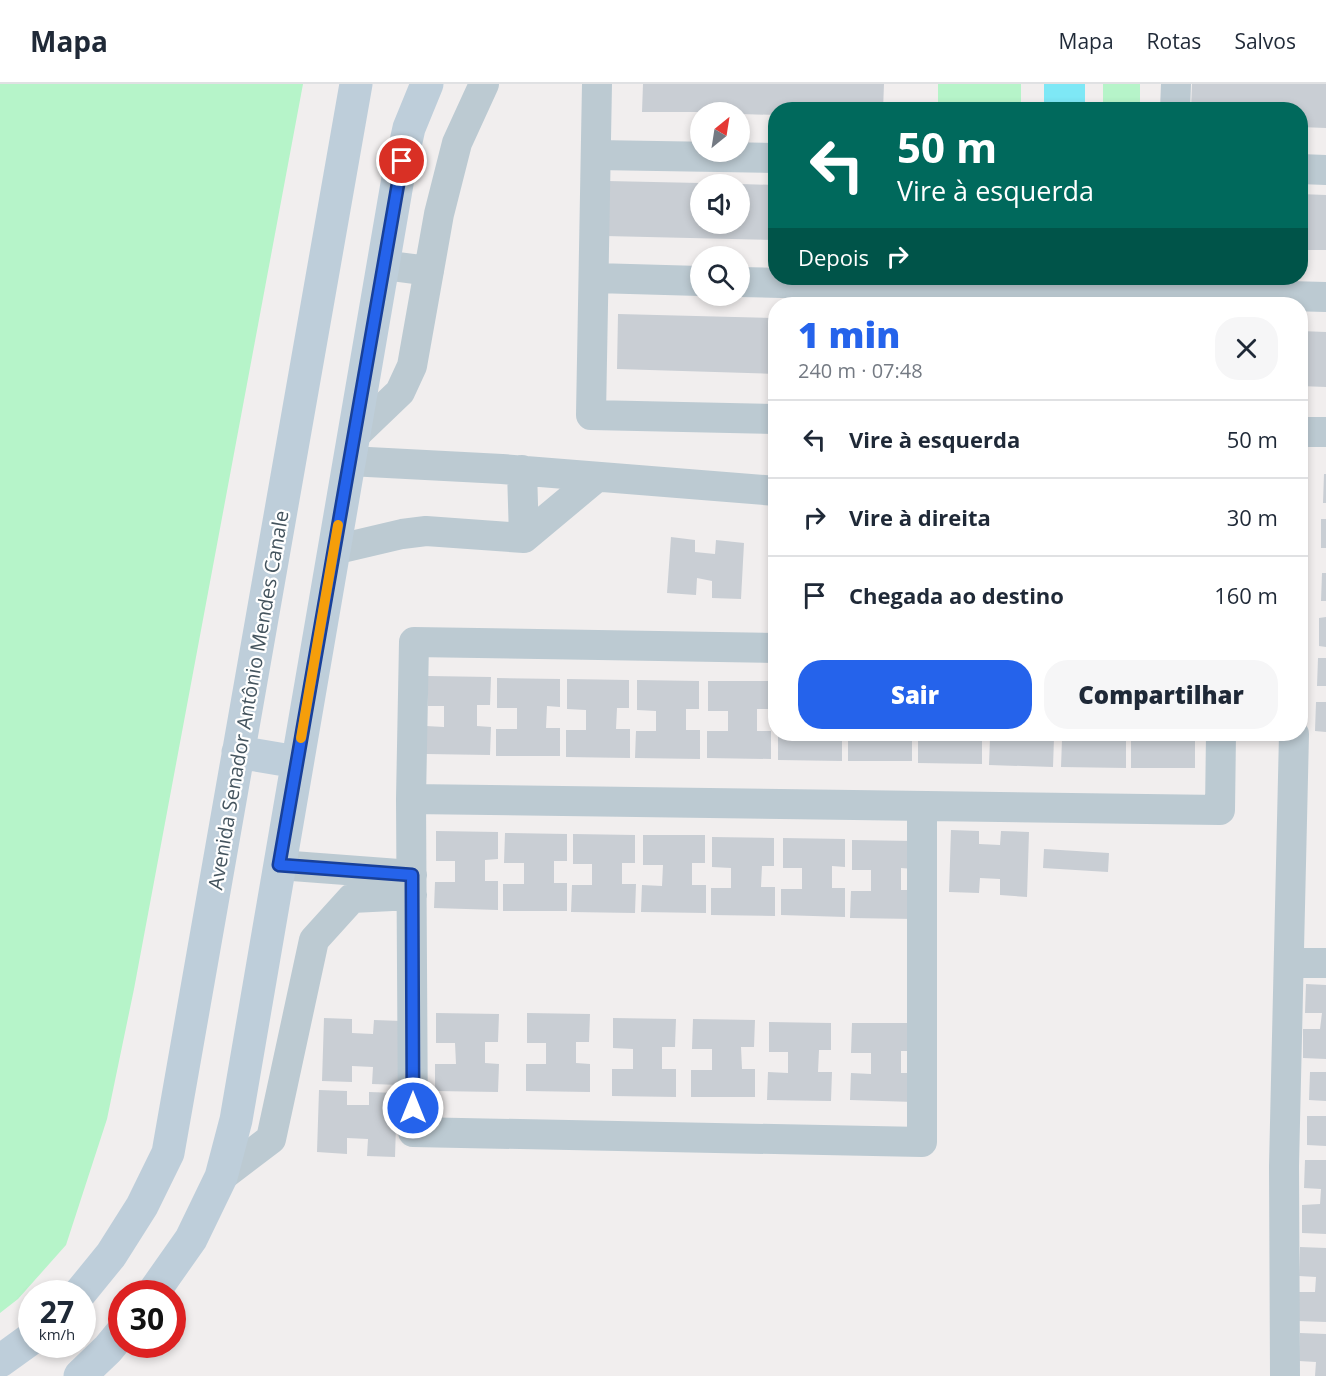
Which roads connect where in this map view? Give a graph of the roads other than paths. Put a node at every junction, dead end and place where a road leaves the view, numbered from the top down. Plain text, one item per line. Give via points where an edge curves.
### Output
1 (356, 84) edge
2 (427, 84) edge
3 (484, 84) edge
4 (597, 84) edge
5 (1176, 84) edge
6 (1175, 102) edge
7 (596, 155) junction
8 (768, 158) edge
9 (1308, 169) edge
10 (1326, 170) edge
11 (383, 266) junction
12 (429, 271) junction
13 (595, 278) junction
14 (690, 281) edge
15 (750, 282) edge
16 (768, 283) edge
17 (802, 285) edge
18 (884, 289) edge
19 (1168, 291) edge
20 (1326, 297) edge
21 (768, 419) edge
22 (1308, 432) edge
23 (1326, 432) edge
24 (351, 449) junction
25 (522, 470) junction
26 (597, 477) junction
27 (768, 490) edge
28 (524, 538) junction
29 (334, 550) junction
30 (768, 648) edge
31 (1221, 741) edge
32 (1294, 741) edge
33 (238, 752) junction
34 (297, 762) junction
35 (411, 799) junction
36 (922, 806) junction
37 (279, 865) junction
38 (412, 885) junction
39 (1289, 963) junction
40 (1326, 963) edge
41 (221, 1177) junction
42 (91, 1280) edge
43 (162, 1280) edge
44 (18, 1348) edge
45 (108, 1349) edge
46 (0, 1361) edge
47 (80, 1376) edge
48 (1286, 1376) edge

1 - 33 main road, Avenida Senador Antônio Mendes Canale
2 - 11 main road via 410,128
3 - 12 street via 457,143
4 - 7 street
5 - 6 street
7 - 8 street
7 - 13 street
9 - 10 street
11 - 12 street
11 - 24 main road
12 - 24 street via 412,366 400,392
13 - 14 street
13 - 21 street via 591,415
15 - 16 street
17 - 18 street
18 - 19 street
19 - 20 street
22 - 23 street
24 - 25 street
24 - 29 main road
25 - 26 street
25 - 28 street
26 - 27 street
26 - 28 street
28 - 29 street via 426,531
29 - 34 main road
30 - 35 street via 414,642
31 - 36 street via 1220,810
32 - 39 street
33 - 34 main road
33 - 42 main road, Avenida Senador Antônio Mendes Canale via 168,1153 136,1216
34 - 37 main road
35 - 36 street
35 - 38 street
36 - 38 street via 922,1142 413,1132
37 - 38 street
37 - 41 main road via 236,1120
38 - 41 street via 352,898 315,940 271,1139
39 - 40 street
39 - 48 street via 1284,1166
41 - 43 main road via 191,1239
44 - 46 main road
45 - 47 main road

